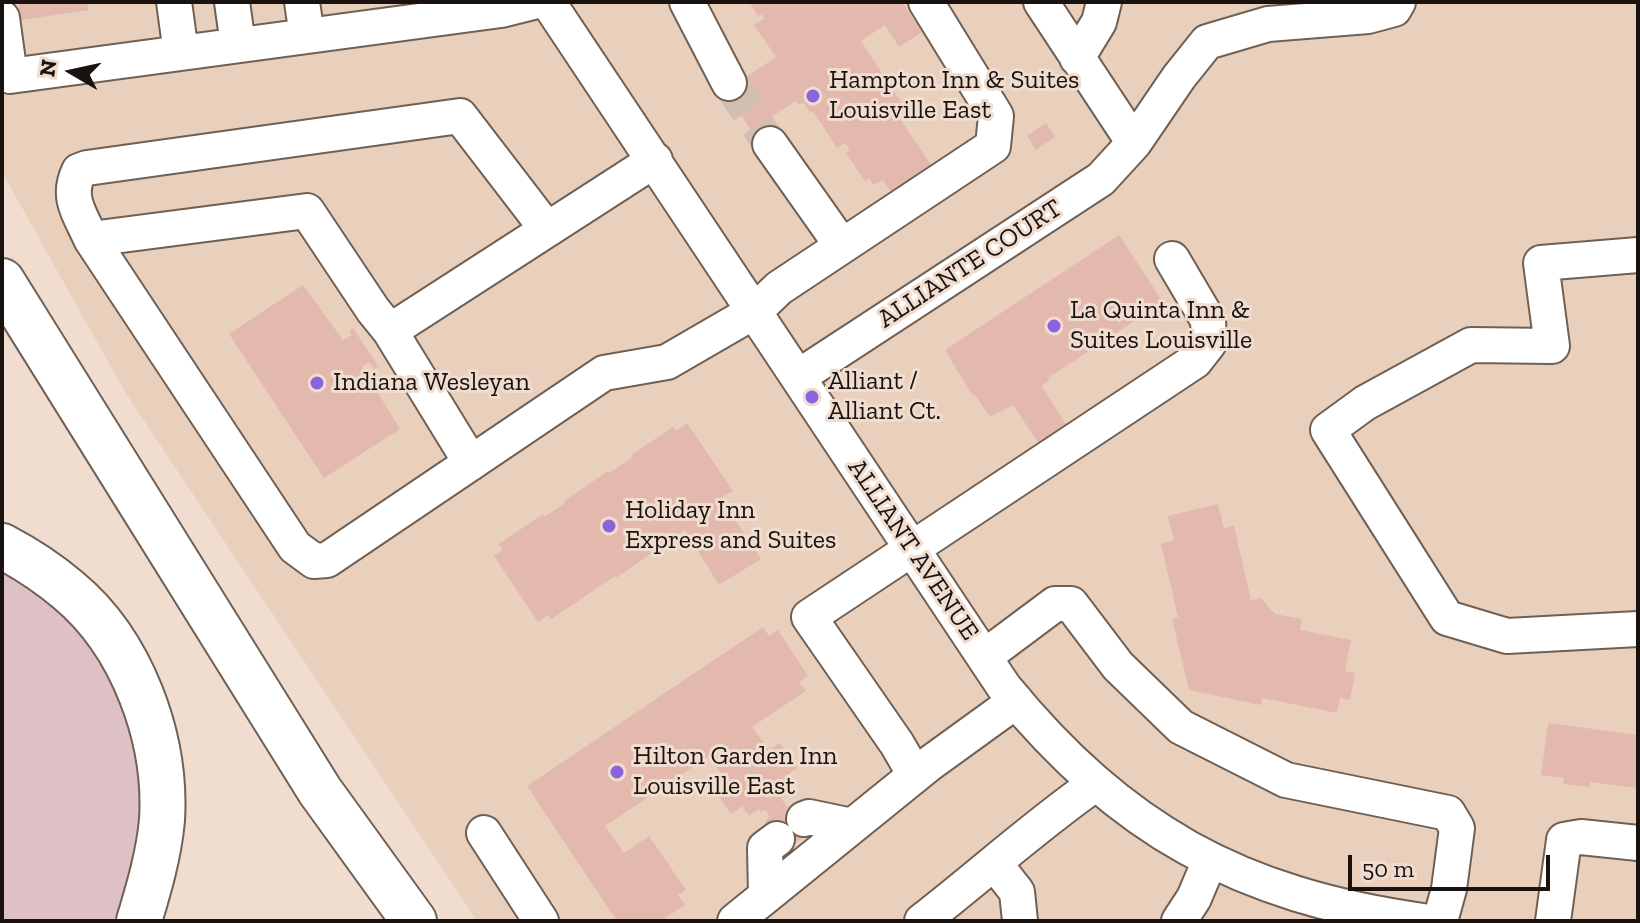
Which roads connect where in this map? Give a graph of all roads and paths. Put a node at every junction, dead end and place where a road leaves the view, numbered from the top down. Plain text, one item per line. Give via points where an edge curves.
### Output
1 (174, 2) edge
2 (232, 2) edge
3 (302, 2) edge
4 (533, 2) edge
5 (687, 2) edge
6 (926, 2) edge
7 (1041, 2) edge
8 (1104, 2) edge
9 (1398, 2) edge
10 (563, 8) edge
11 (374, 14) edge
12 (2, 18) edge
13 (307, 36) junction
14 (238, 45) junction
15 (181, 53) junction
16 (1077, 58) junction
17 (729, 83) tunnel mouth
18 (1134, 143) junction
19 (770, 144) tunnel mouth
20 (655, 160) junction
21 (546, 228) junction
22 (91, 239) junction
23 (842, 246) junction
24 (1638, 255) edge
25 (1172, 259) dead end
26 (2, 281) edge
27 (755, 311) junction
28 (390, 331) junction
29 (798, 377) junction
30 (471, 463) junction
31 (2, 546) edge
32 (911, 547) junction
33 (1638, 629) edge
34 (984, 657) junction
35 (1016, 701) junction
36 (915, 775) junction
37 (1095, 784) junction
38 (320, 791) junction
39 (804, 819) dead end
40 (852, 826) junction
41 (484, 833) dead end
42 (777, 839) dead end
43 (1638, 843) edge
44 (1210, 860) junction
45 (995, 864) junction
46 (766, 896) junction
47 (139, 921) edge
48 (394, 921) edge
49 (414, 921) edge
50 (541, 921) edge
51 (735, 921) edge
52 (922, 921) edge
53 (1020, 921) edge
54 (1179, 921) edge
55 (1423, 921) edge
56 (1440, 921) edge
57 (1553, 921) edge

1 - 15 street
2 - 14 street
3 - 13 street
4 - 11 street via 501,10
5 - 17 street
6 - 23 street via 996,116 993,146
7 - 16 street
8 - 16 street via 1099,22
9 - 18 street, ALLIANTE COURT via 1394,9 1368,16 1268,24 1207,42
10 - 20 street, ALLIANT AVENUE
11 - 13 street
12 - 15 street via 10,76
13 - 14 street
14 - 15 street
16 - 18 street
18 - 29 street, ALLIANTE COURT via 1101,179
19 - 23 street
20 - 21 street
20 - 27 street, ALLIANT AVENUE
21 - 22 street via 460,116 87,168 79,171 72,196
21 - 28 street
22 - 28 street via 307,211
22 - 30 street via 302,554 314,561 327,560
23 - 27 street via 779,288
24 - 33 street via 1541,263 1552,346 1471,345 1365,403 1328,430 1447,618 1507,636
25 - 32 street via 1208,320 1209,343 1195,361
26 - 38 highway
27 - 29 street, ALLIANT AVENUE
27 - 30 street via 667,362 604,373
28 - 30 street
29 - 32 street, ALLIANT AVENUE
31 - 47 highway via 70,591 101,626 127,665 148,714 161,768 162,820
32 - 34 street, ALLIANT AVENUE
32 - 36 street via 809,617
34 - 35 street, ALLIANT AVENUE
34 - 56 street via 1055,604 1071,604 1118,666 1181,727 1286,780 1448,813 1457,828
35 - 36 street
35 - 37 street, ALLIANT AVENUE
36 - 40 street
37 - 44 street, ALLIANT AVENUE via 1137,817
37 - 45 street
38 - 48 highway
38 - 49 highway
39 - 40 street
40 - 46 street
41 - 50 street
42 - 46 street via 765,848
43 - 57 street via 1564,840
44 - 54 street
44 - 55 street, ALLIANT AVENUE via 1305,898
45 - 52 street
45 - 53 street via 1017,892
46 - 51 street

